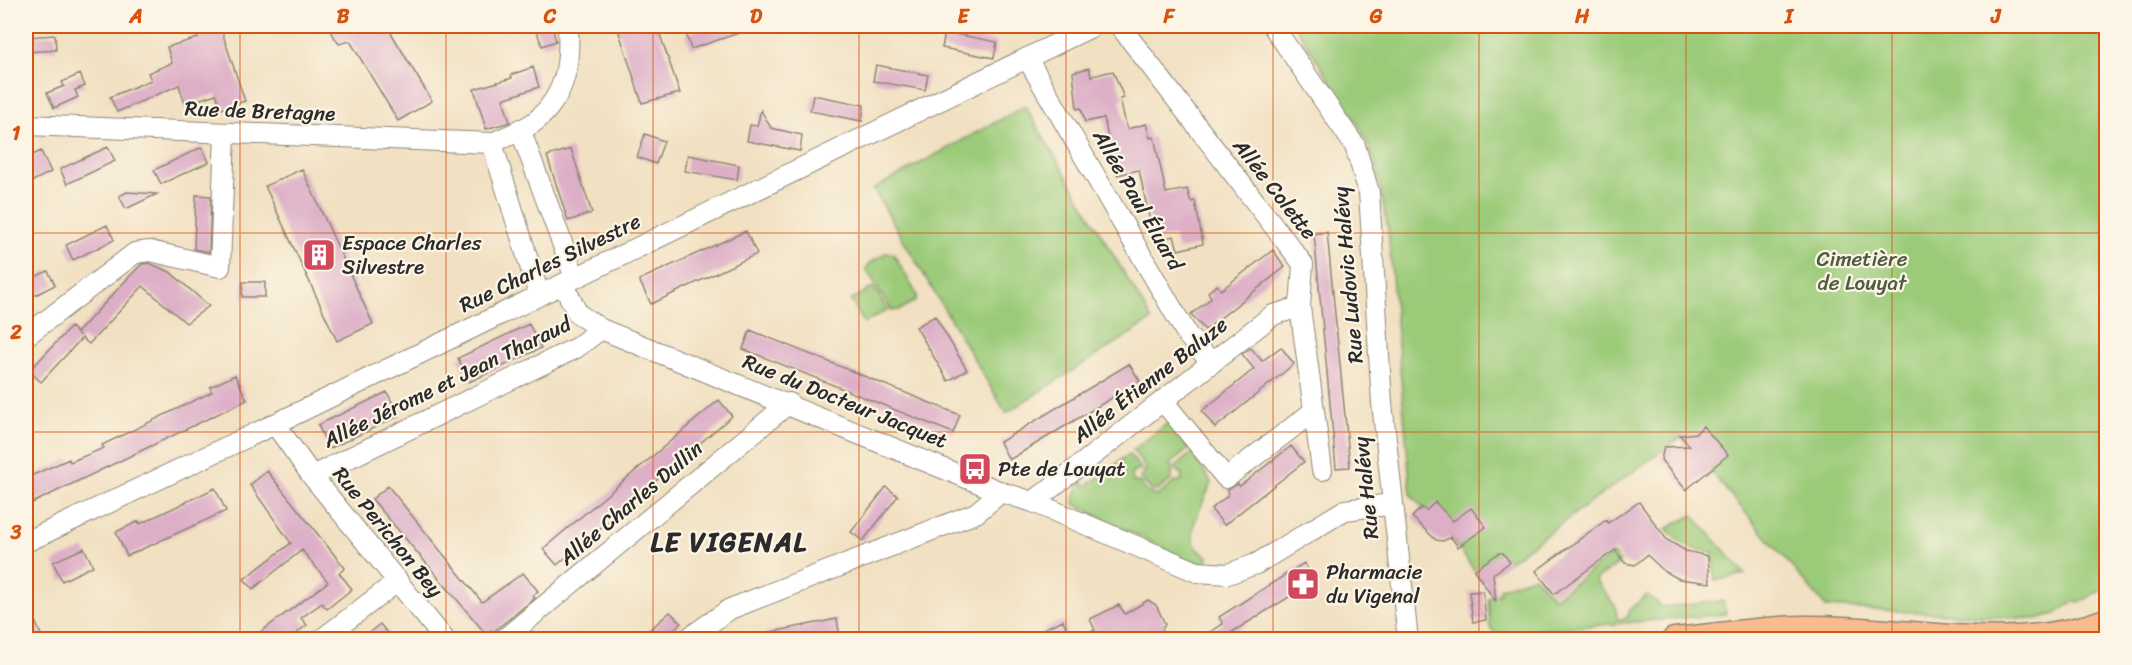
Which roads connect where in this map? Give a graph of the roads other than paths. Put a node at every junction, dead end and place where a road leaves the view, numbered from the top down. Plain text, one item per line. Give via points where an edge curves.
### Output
1 (568, 26) edge
2 (1093, 26) edge
3 (1120, 26) edge
4 (1273, 26) edge
5 (1027, 58) junction
6 (26, 125) edge
7 (520, 129) junction
8 (225, 133) junction
9 (492, 144) junction
10 (569, 281) junction
11 (539, 295) junction
12 (1300, 306) junction
13 (601, 329) junction
14 (26, 336) edge
15 (1212, 363) junction
16 (1163, 401) junction
17 (1382, 402) joint
18 (789, 404) junction
19 (1314, 411) junction
20 (274, 424) junction
21 (1322, 470) dead end
22 (312, 476) junction
23 (1002, 492) junction
24 (1033, 502) junction
25 (1391, 504) junction
26 (26, 542) edge
27 (398, 581) junction
28 (2106, 615) edge
29 (2106, 621) edge
30 (2076, 632) junction
31 (321, 639) edge
32 (445, 639) edge
33 (503, 639) edge
34 (686, 639) edge
35 (1408, 639) edge
36 (1674, 639) edge

1 - 7 street via 570,60 563,86 537,120
2 - 5 street, Rue Charles Silvestre
3 - 12 street, Allée Colette via 1303,264
4 - 17 street, Rue Ludovic Halévy via 1355,146 1369,192
5 - 10 street, Rue Charles Silvestre
5 - 15 street, Allée Paul Éluard via 1188,336
6 - 8 street, Rue de Bretagne
7 - 9 street
7 - 10 street, Rue du Docteur Jacquet
8 - 9 street, Rue de Bretagne
8 - 14 street via 220,267 150,250 135,253
9 - 11 street
10 - 11 street, Rue Charles Silvestre
10 - 13 street, Rue du Docteur Jacquet via 578,314
11 - 20 street, Rue Charles Silvestre
12 - 15 street, Allée Étienne Baluze via 1273,315
12 - 19 street, Allée Colette
13 - 18 street, Rue du Docteur Jacquet
13 - 22 street, Allée Jérome et Jean Tharaud via 576,348
15 - 16 street, Allée Étienne Baluze
16 - 19 street via 1226,478
16 - 24 street, Allée Étienne Baluze
17 - 25 street, Rue Halévy
18 - 23 street, Rue du Docteur Jacquet
18 - 33 street, Allée Charles Dullin
19 - 21 street, Allée Colette
20 - 22 street, Rue Perichon Bey
20 - 26 street, Rue Charles Silvestre
22 - 27 street, Rue Perichon Bey
23 - 24 street, Rue du Docteur Jacquet
23 - 34 street via 976,513 730,609
24 - 25 street, Rue du Docteur Jacquet via 1197,572 1228,574 1256,564 1345,510
25 - 35 street, Rue Halévy
27 - 31 street
27 - 32 street, Rue Perichon Bey
28 - 30 main road
29 - 30 main road
30 - 36 main road via 2014,639 1802,628

